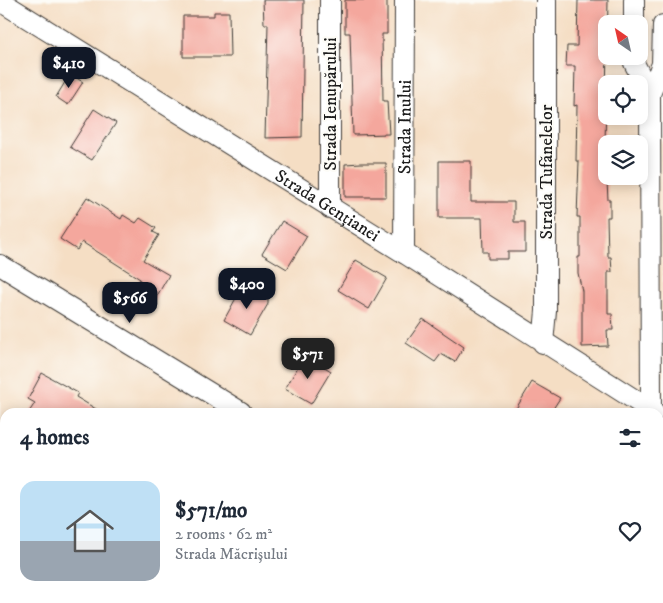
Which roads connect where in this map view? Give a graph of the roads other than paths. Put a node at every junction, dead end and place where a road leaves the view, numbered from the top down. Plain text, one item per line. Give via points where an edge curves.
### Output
1 (330, 0) edge
2 (405, 0) edge
3 (546, 0) edge
4 (634, 0) edge
5 (0, 2) edge
6 (634, 15) edge
7 (663, 25) edge
8 (635, 65) edge
9 (650, 94) junction
10 (330, 208) junction
11 (404, 253) junction
12 (0, 265) edge
13 (543, 343) junction
14 (234, 408) edge
15 (647, 408) edge
16 (657, 408) edge

1 - 10 street, Strada Ienupărului
2 - 11 street, Strada Inului
3 - 13 street, Strada Tufănelelor via 546,311
4 - 6 street
5 - 10 street, Strada Gențianei
7 - 9 street via 662,64
8 - 9 street
9 - 16 street
10 - 11 street, Strada Gențianei
11 - 13 street, Strada Gențianei
12 - 14 street
13 - 15 street, Strada Gențianei

